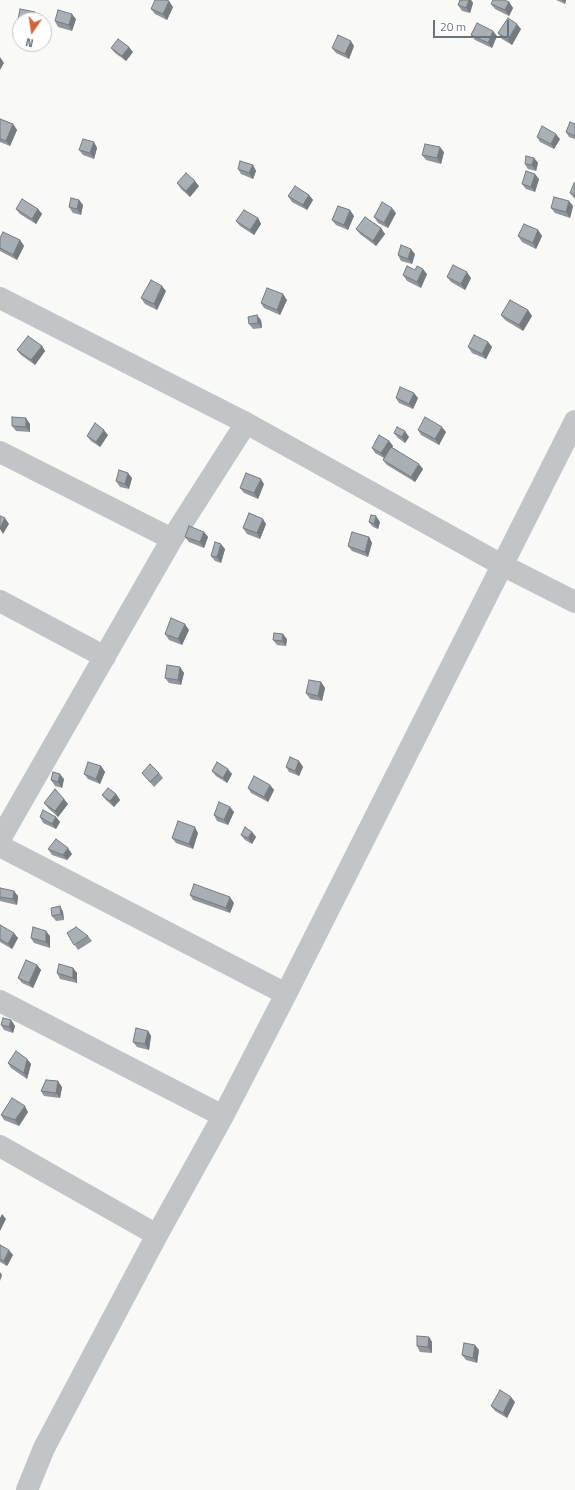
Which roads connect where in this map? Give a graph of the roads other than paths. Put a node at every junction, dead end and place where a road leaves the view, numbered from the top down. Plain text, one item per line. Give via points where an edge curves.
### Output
1 (0, 298) edge
2 (575, 420) edge
3 (246, 423) junction
4 (0, 452) edge
5 (172, 539) junction
6 (502, 565) junction
7 (0, 601) edge
8 (575, 602) edge
9 (105, 657) junction
10 (0, 839) edge
11 (0, 846) edge
12 (286, 994) junction
13 (0, 1001) edge
14 (223, 1116) junction
15 (0, 1146) edge
16 (157, 1235) junction
17 (27, 1490) edge

1 - 3 street
2 - 6 street
3 - 5 street
3 - 6 street
4 - 5 street
5 - 9 street
6 - 8 street
6 - 12 street
7 - 9 street
9 - 10 street
11 - 12 street
12 - 14 street
13 - 14 street
14 - 16 street
15 - 16 street
16 - 17 street via 44,1448

